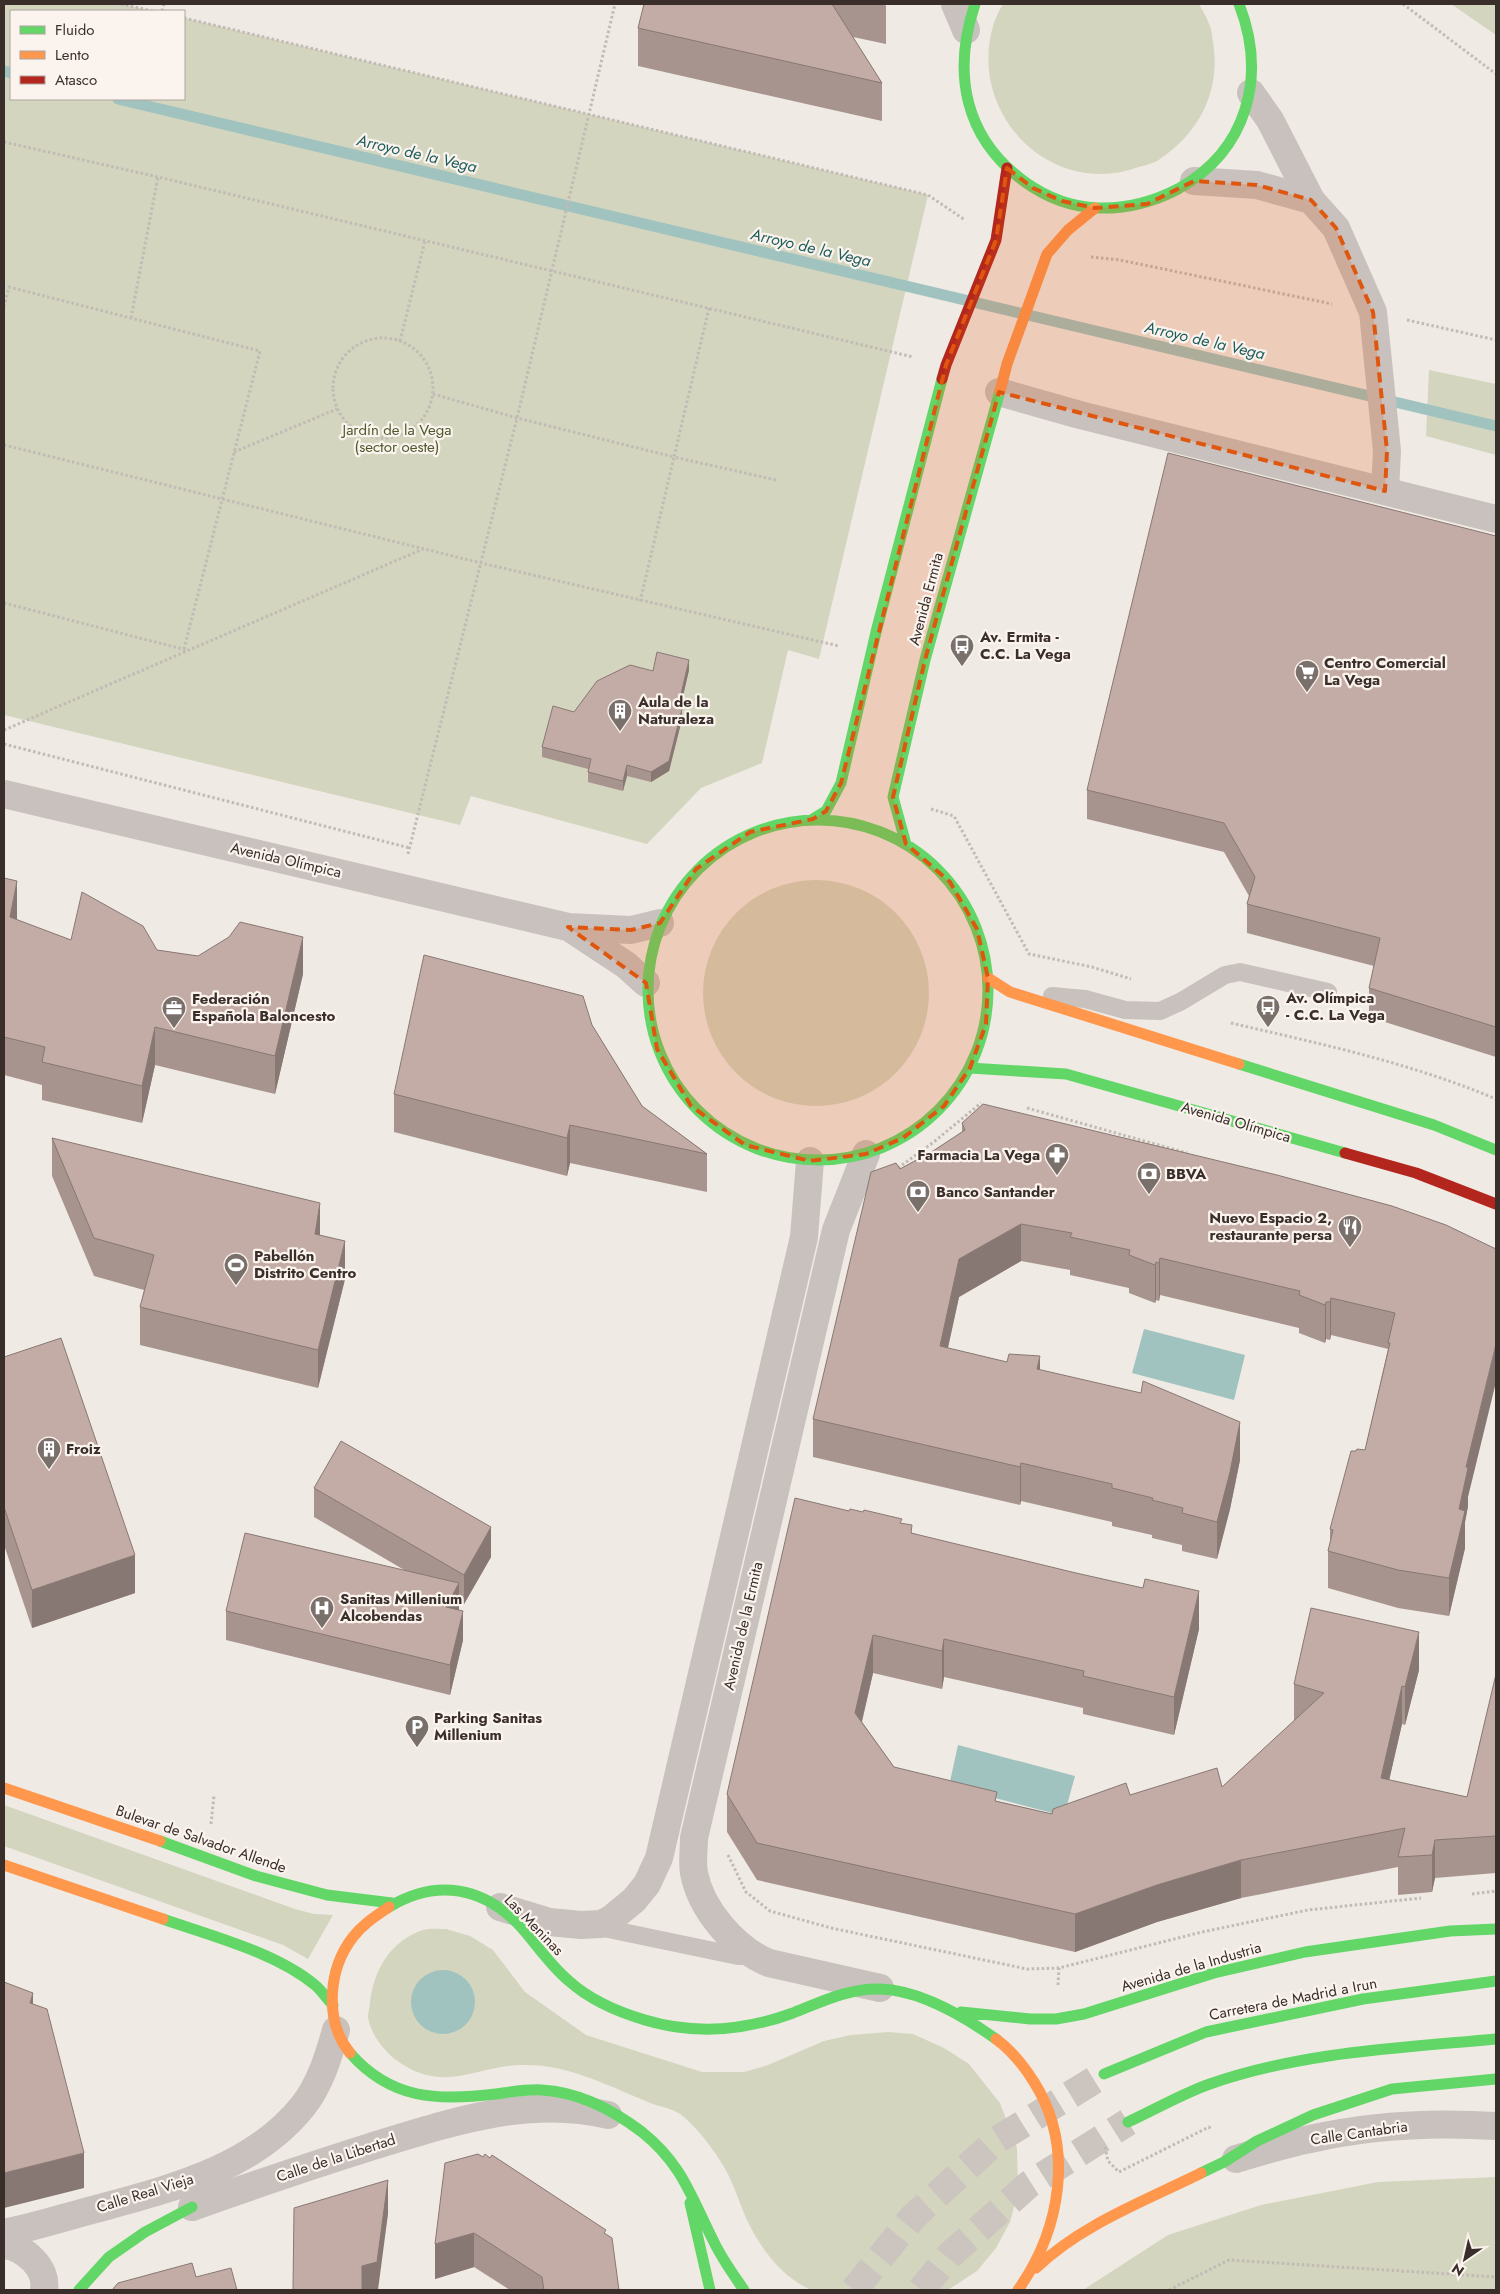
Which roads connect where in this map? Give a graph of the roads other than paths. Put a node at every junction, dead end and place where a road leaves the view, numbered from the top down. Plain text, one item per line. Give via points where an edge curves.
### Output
1 (955, 4) edge
2 (976, 4) edge
3 (1239, 4) edge
4 (966, 30) junction
5 (1251, 93) junction
6 (1007, 168) junction
7 (1194, 181) junction
8 (1311, 200) junction
9 (1094, 208) junction
10 (999, 392) junction
11 (1385, 491) junction
12 (1496, 520) edge
13 (4, 794) edge
14 (813, 819) junction
15 (906, 844) junction
16 (660, 922) junction
17 (568, 927) junction
18 (988, 978) junction
19 (646, 982) junction
20 (1010, 992) junction
21 (1328, 992) dead end
22 (970, 1068) junction
23 (1496, 1150) edge
24 (866, 1154) junction
25 (810, 1161) junction
26 (1496, 1204) edge
27 (4, 1788) edge
28 (4, 1865) edge
29 (392, 1903) junction
30 (500, 1907) junction
31 (591, 1926) junction
32 (1496, 1929) edge
33 (753, 1956) junction
34 (1496, 1981) edge
35 (881, 1988) junction
36 (955, 2011) junction
37 (335, 2017) junction
38 (1496, 2039) edge
39 (1104, 2074) tunnel mouth
40 (1496, 2079) edge
41 (623, 2119) junction
42 (1128, 2122) tunnel mouth
43 (1496, 2126) edge
44 (1224, 2162) junction
45 (686, 2182) junction
46 (192, 2206) joint
47 (4, 2233) edge
48 (4, 2245) edge
49 (1031, 2273) junction
50 (44, 2290) edge
51 (79, 2290) edge
52 (710, 2290) edge
53 (744, 2290) edge
54 (1018, 2290) edge

1 - 4 street
2 - 4 main road
3 - 5 main road via 1248,24 1254,58
4 - 6 main road via 963,68 968,105 984,139
5 - 7 main road via 1239,127 1220,156
5 - 8 street via 1270,120
6 - 9 main road via 1033,188 1062,201
6 - 14 main road via 996,240 946,365 840,783 826,811
7 - 8 street via 1257,185
7 - 9 main road via 1147,204
8 - 11 street via 1336,228 1374,321 1387,451
9 - 10 main road, Avenida Ermita via 1047,254
10 - 11 street
10 - 15 main road, Avenida Ermita via 924,660 893,797
11 - 12 street
13 - 17 street, Avenida Olímpica
14 - 15 main road via 862,825
14 - 16 main road via 750,832 696,869
15 - 18 main road via 950,882 977,929
16 - 17 street, Avenida Olímpica via 631,930
16 - 19 main road via 650,952
17 - 19 street, Avenida Olímpica
18 - 20 main road
18 - 22 main road via 986,1024
19 - 25 main road via 656,1049 691,1106 745,1145
20 - 21 lane via 1085,999 1125,1010 1160,1011 1225,974 1240,972
20 - 23 main road via 1434,1125
22 - 24 main road via 944,1106 903,1138
22 - 26 main road, Avenida Olímpica via 1066,1074 1416,1173
24 - 25 main road
24 - 33 street, Avenida de la Ermita via 836,1230 694,1838 694,1872 700,1890 712,1913
25 - 31 street, Avenida de la Ermita via 804,1237 659,1858 647,1884 634,1900 611,1919
27 - 29 main road, Bulevar de Salvador Allende via 256,1876 327,1895
28 - 37 main road via 243,1947 282,1964 315,1985
29 - 30 main road, Las Meninas via 425,1891 450,1888 476,1895
29 - 37 main road, Las Meninas via 355,1934 345,1950 335,1979
30 - 31 street, Avenida de la Ermita via 550,1922
30 - 35 main road, Las Meninas via 562,1976 579,1990 612,2009 650,2022 688,2029 742,2028 841,1994
31 - 33 lane via 738,1956
32 - 36 main road, Avenida de la Industria via 1450,1931 1305,1952 1214,1973 1084,2014 1056,2019
33 - 35 street, Avenida de la Ermita via 778,1965
34 - 39 main road, Carretera de Madrid a Irun via 1363,1999 1206,2032
35 - 36 main road, Las Meninas
36 - 49 main road, Las Meninas via 993,2035 1022,2065 1040,2088 1054,2122 1060,2153 1059,2195 1051,2225
37 - 41 main road via 346,2048 378,2078 405,2093 452,2099 546,2090 596,2103
37 - 47 street, Calle Real Vieja via 319,2079 304,2105 289,2122 245,2156 169,2189
38 - 42 main road via 1370,2051 1278,2066 1207,2085
40 - 44 main road via 1392,2089 1313,2115 1257,2141
41 - 45 main road via 649,2138
41 - 46 street, Calle de la Libertad via 588,2110 538,2108 508,2111 418,2132
43 - 44 street, Calle Cantabria via 1442,2123 1375,2128 1309,2139
44 - 49 main road via 1088,2229 1054,2251
45 - 52 main road
45 - 53 main road via 711,2237
46 - 51 main road, Calle de la Libertad via 109,2257
48 - 50 street via 12,2246 37,2263 46,2282
49 - 54 main road, Las Meninas

